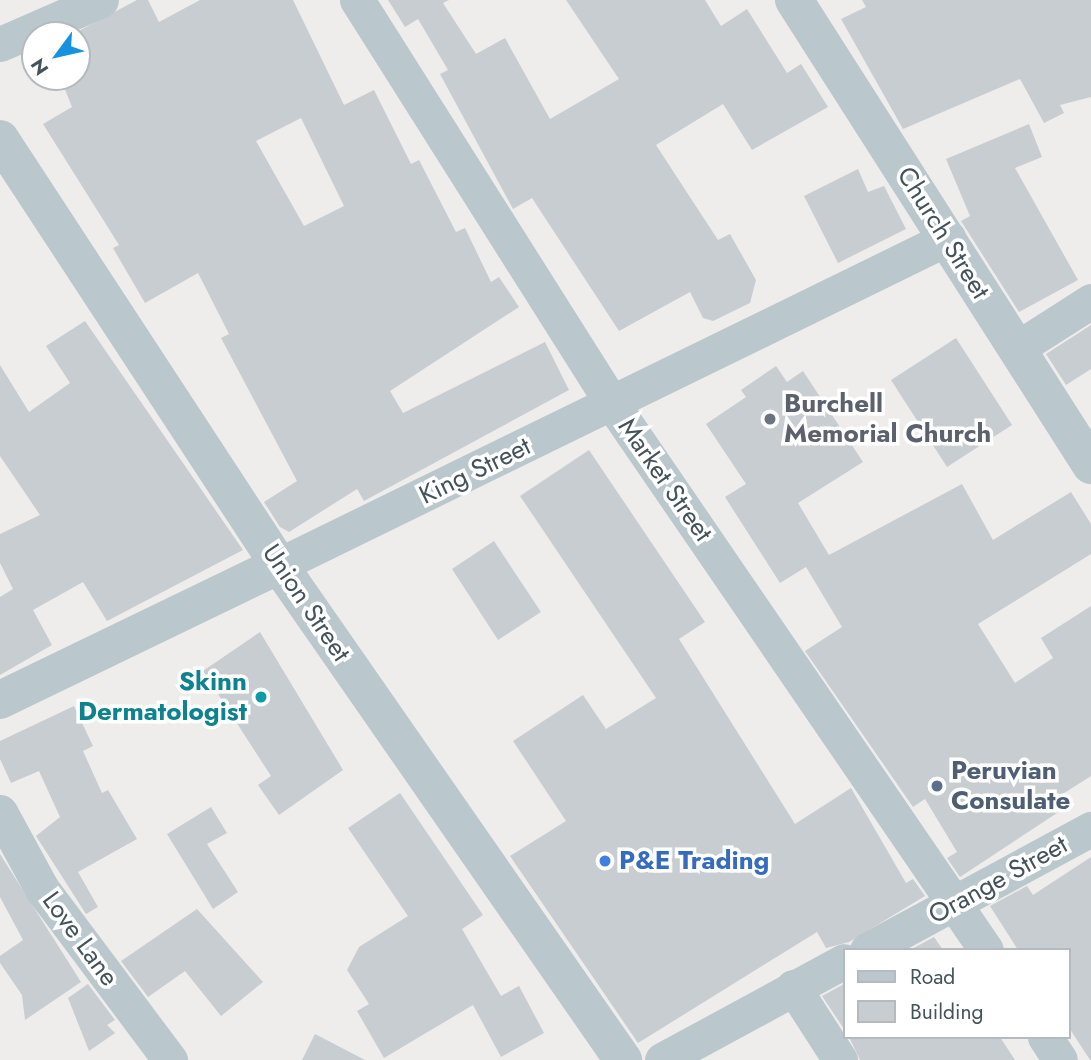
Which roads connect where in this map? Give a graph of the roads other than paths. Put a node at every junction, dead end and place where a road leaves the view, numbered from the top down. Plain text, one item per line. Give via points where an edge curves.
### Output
1 (102, 0) edge
2 (357, 0) edge
3 (794, 0) edge
4 (0, 44) edge
5 (0, 139) edge
6 (948, 238) junction
7 (1091, 301) edge
8 (1016, 349) junction
9 (613, 405) junction
10 (1091, 466) edge
11 (279, 565) junction
12 (0, 700) edge
13 (0, 812) edge
14 (1091, 829) edge
15 (956, 905) junction
16 (871, 948) edge
17 (985, 948) edge
18 (842, 962) edge
19 (793, 987) junction
20 (1046, 1039) edge
21 (170, 1060) edge
22 (623, 1060) edge
23 (662, 1060) edge
24 (841, 1060) edge
25 (1060, 1060) edge

1 - 4 street
2 - 9 street, Market Street
3 - 6 street, Church Street
5 - 11 street, Union Street
6 - 8 street, Church Street
6 - 9 street, King Street
7 - 8 street
8 - 10 street, Church Street
9 - 11 street, King Street
9 - 15 street, Market Street
11 - 12 street, King Street
11 - 22 street, Union Street
13 - 21 street, Love Lane via 42,889
14 - 15 street, Orange Street
15 - 16 street, Orange Street
15 - 17 street, Market Street
18 - 19 street
19 - 23 street
19 - 24 street
20 - 25 street

